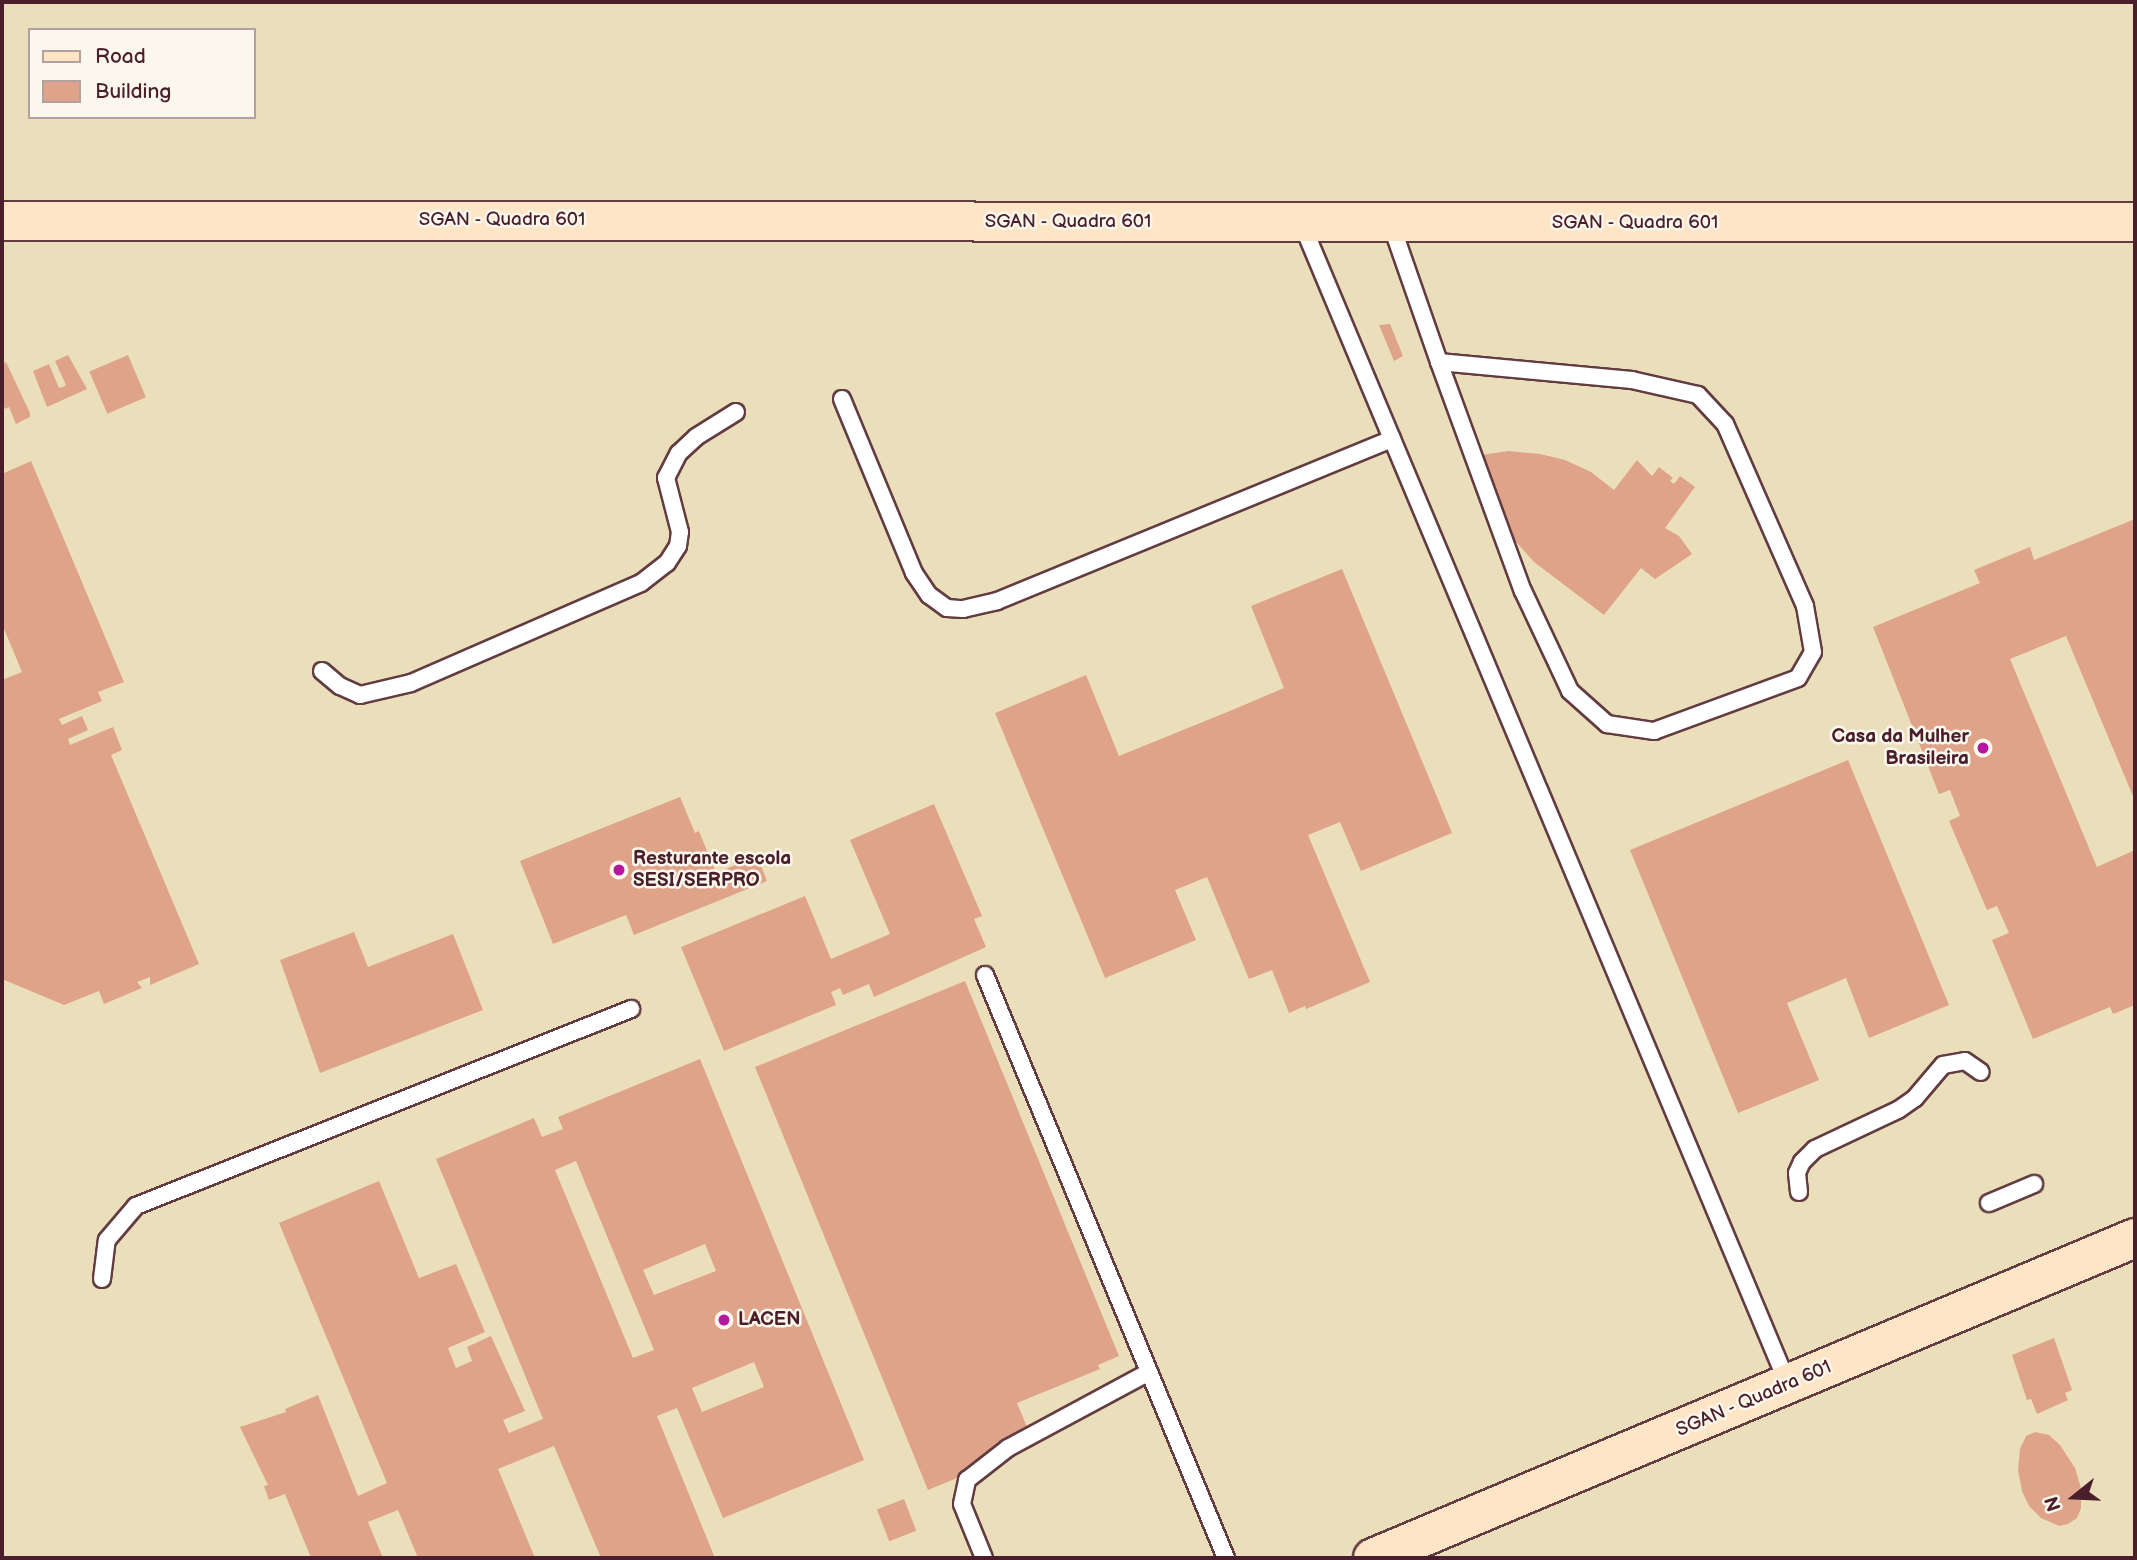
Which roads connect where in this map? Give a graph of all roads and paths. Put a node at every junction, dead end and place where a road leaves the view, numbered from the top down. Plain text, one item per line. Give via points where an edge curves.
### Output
1 (2, 221) edge
2 (2135, 222) edge
3 (1302, 224) junction
4 (1391, 224) junction
5 (1439, 362) junction
6 (842, 399) dead end
7 (736, 412) dead end
8 (1392, 439) junction
9 (323, 671) dead end
10 (985, 975) dead end
11 (631, 1009) dead end
12 (1981, 1072) dead end
13 (2034, 1184) dead end
14 (1799, 1192) dead end
15 (1989, 1203) dead end
16 (2135, 1238) edge
17 (102, 1279) dead end
18 (1149, 1372) junction
19 (1788, 1385) junction
20 (984, 1558) edge
21 (1226, 1558) edge
22 (1373, 1558) edge

1 - 3 street, SGAN - Quadra 601 via 665,219
2 - 4 street, SGAN - Quadra 601
3 - 4 street, SGAN - Quadra 601
3 - 8 lane
4 - 5 lane
5 - 5 lane via 1523,591 1570,691 1607,724 1654,731 1798,678 1813,652 1805,606 1725,424 1698,395 1632,380
6 - 8 lane via 914,573 929,595 947,608 997,601
7 - 9 lane via 679,453 666,478 680,532 678,546 667,563 640,583 411,683 360,695
8 - 19 lane
10 - 18 lane
11 - 17 lane via 136,1206 107,1240
12 - 14 lane via 1965,1061 1943,1065 1915,1098 1898,1110 1815,1149 1797,1173
13 - 15 lane
16 - 19 street, SGAN - Quadra 601
18 - 20 lane via 1008,1448 967,1480 962,1504
18 - 21 lane
19 - 22 street, SGAN - Quadra 601

